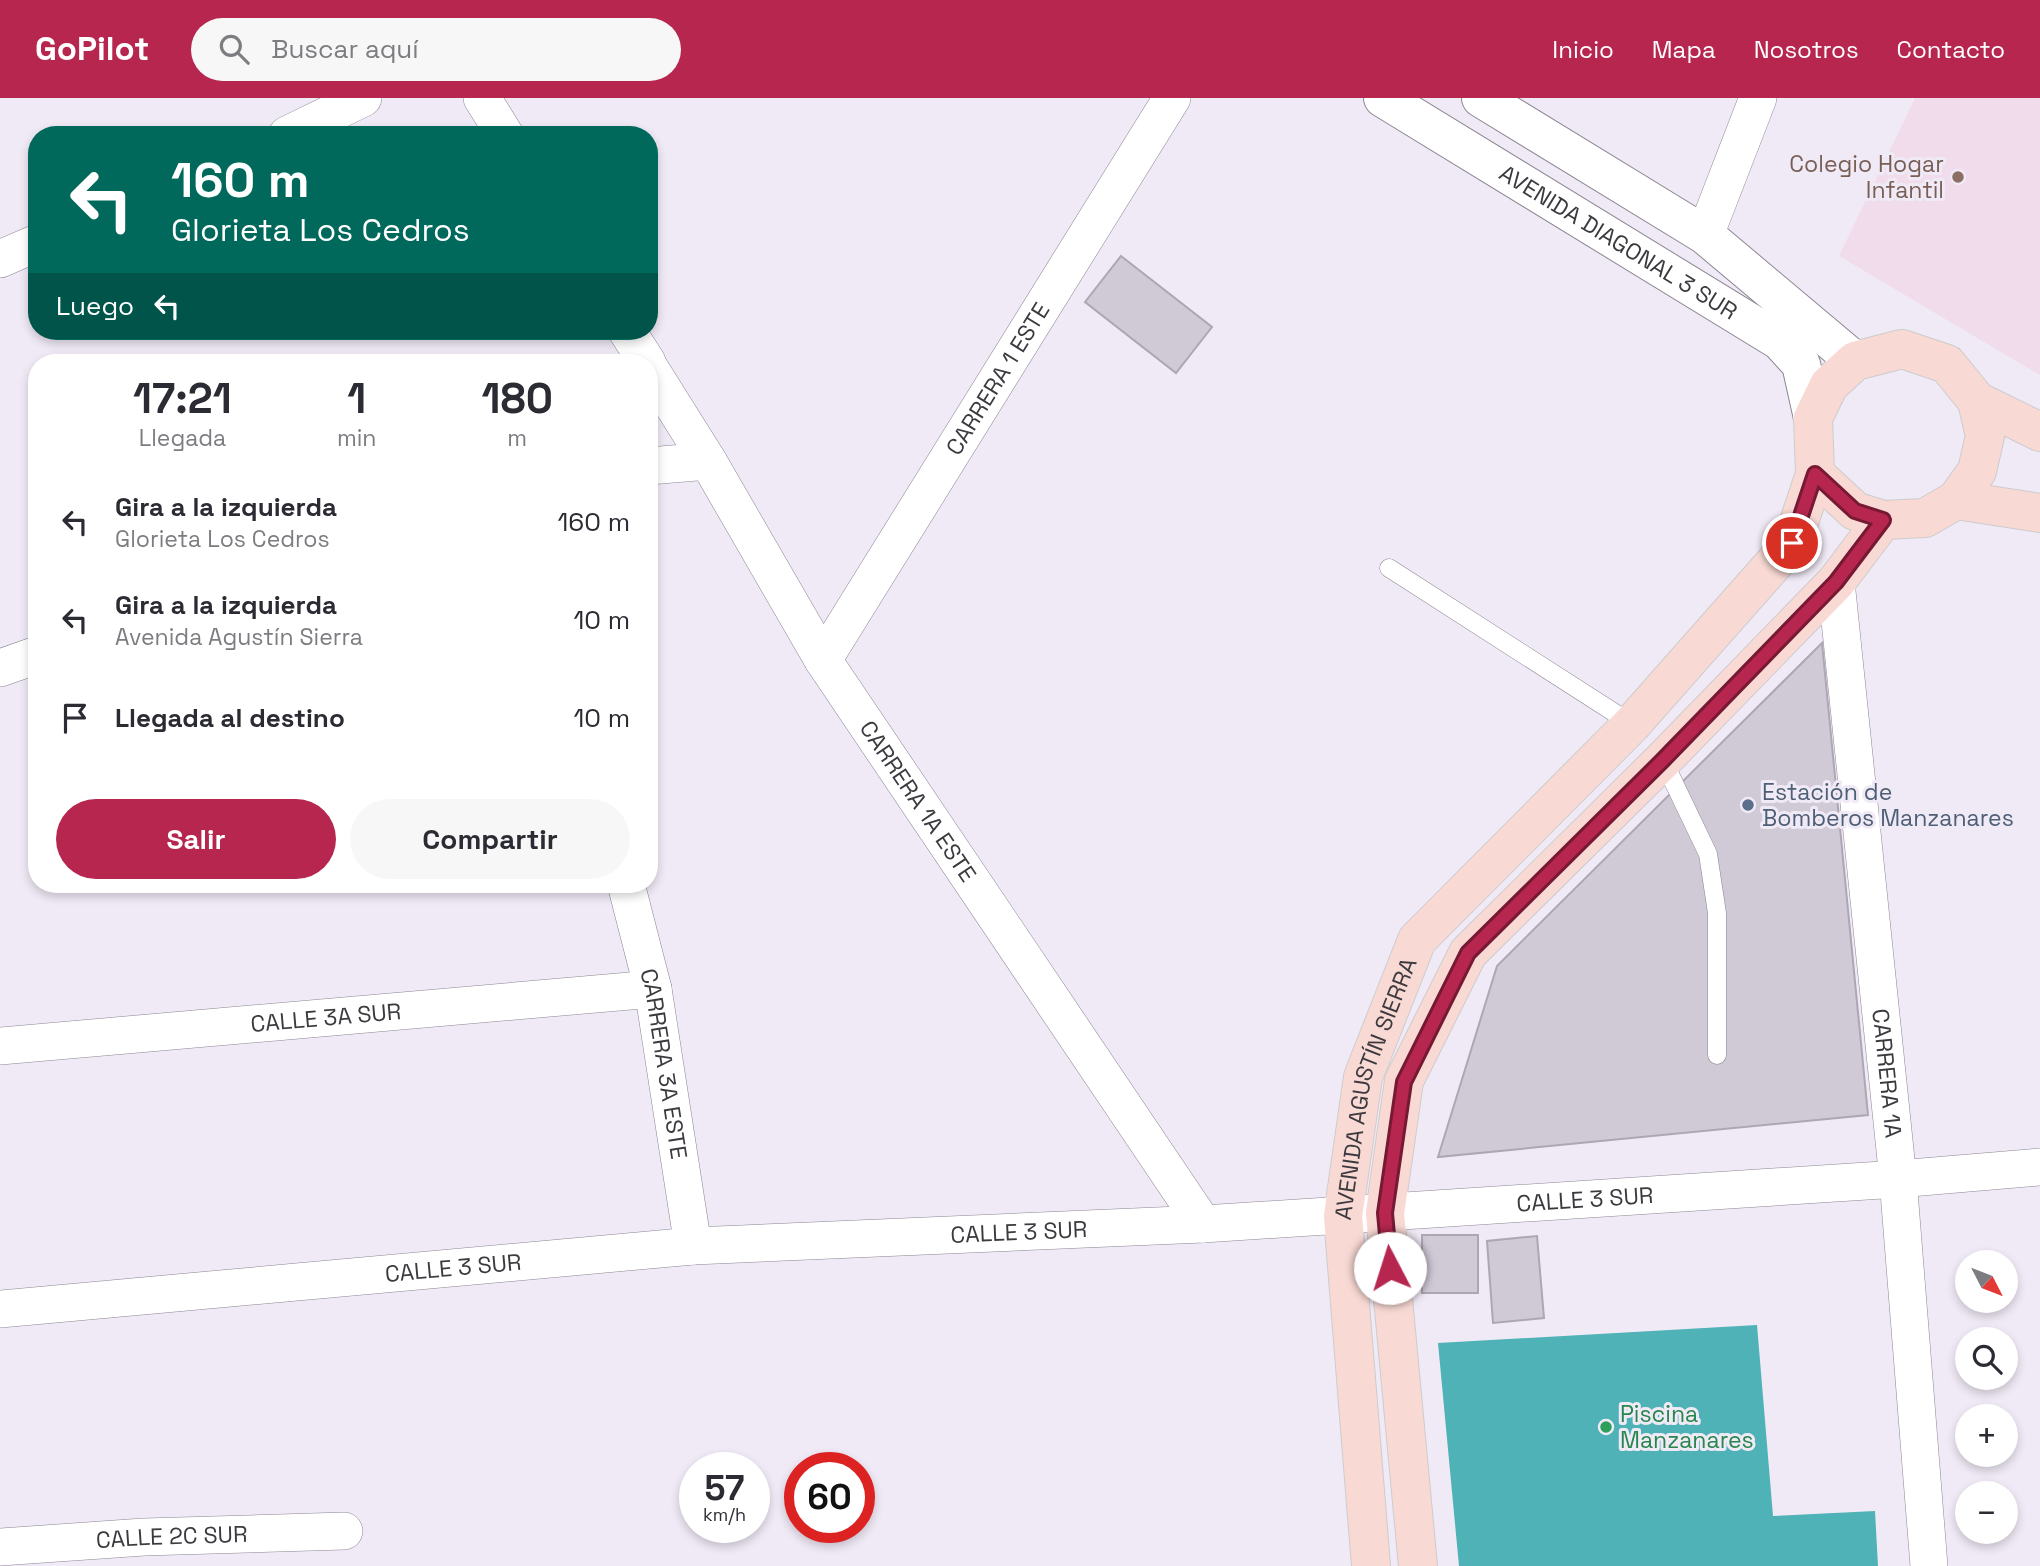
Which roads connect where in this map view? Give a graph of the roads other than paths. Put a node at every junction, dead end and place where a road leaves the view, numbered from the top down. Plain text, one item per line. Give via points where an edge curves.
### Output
1 (482, 98) edge
2 (1172, 98) edge
3 (1383, 98) edge
4 (1481, 98) edge
5 (1758, 98) edge
6 (361, 99) edge
7 (306, 126) edge
8 (499, 126) edge
9 (1705, 235) junction
10 (28, 247) edge
11 (0, 259) edge
12 (1855, 361) junction
13 (658, 380) edge
14 (1978, 401) junction
15 (1813, 418) junction
16 (2040, 432) edge
17 (708, 461) junction
18 (658, 465) edge
19 (1815, 474) junction
20 (1956, 500) junction
21 (2040, 513) edge
22 (1883, 520) junction
23 (1389, 568) dead end
24 (1836, 582) junction
25 (28, 658) edge
26 (823, 660) junction
27 (0, 668) edge
28 (1632, 724) junction
29 (1663, 760) junction
30 (628, 893) edge
31 (653, 989) junction
32 (0, 1046) edge
33 (1717, 1055) dead end
34 (2040, 1167) edge
35 (1898, 1179) junction
36 (1385, 1213) junction
37 (1343, 1216) junction
38 (1203, 1224) junction
39 (694, 1246) junction
40 (0, 1309) edge
41 (344, 1531) dead end
42 (0, 1547) edge
43 (145, 1551) edge
44 (1371, 1566) edge
45 (1418, 1566) edge
46 (1929, 1566) edge

1 - 8 street
2 - 26 street, CARRERA 1 ESTE
3 - 15 main road, AVENIDA DIAGONAL 3 SUR via 1780,341 1801,364
4 - 9 main road, AVENIDA DIAGONAL 3 SUR
5 - 9 street
6 - 7 street
9 - 12 main road, AVENIDA DIAGONAL 3 SUR
10 - 11 street
12 - 14 main road via 1902,349 1936,360 1947,364
12 - 15 main road via 1829,385
13 - 17 street, CARRERA 1A ESTE
14 - 16 main road
14 - 20 main road via 1985,436 1977,471
15 - 19 main road
17 - 18 street
17 - 26 street, CARRERA 1A ESTE
19 - 22 main road via 1855,511
19 - 28 main road, AVENIDA AGUSTÍN SIERRA via 1792,543
20 - 21 main road
20 - 22 main road via 1925,518
22 - 24 main road, AVENIDA AGUSTÍN SIERRA
23 - 28 lane
24 - 29 main road, AVENIDA AGUSTÍN SIERRA
24 - 35 street, CARRERA 1A
25 - 27 street
26 - 38 street, CARRERA 1A ESTE
28 - 37 main road, AVENIDA AGUSTÍN SIERRA via 1417,940 1363,1077
29 - 33 lane via 1707,854 1717,913
29 - 36 main road, AVENIDA AGUSTÍN SIERRA via 1468,953 1404,1082
30 - 31 street, CARRERA 3A ESTE
31 - 32 street, CALLE 3A SUR
31 - 39 street, CARRERA 3A ESTE
34 - 35 street, CALLE 3 SUR
35 - 36 street, CALLE 3 SUR
35 - 46 street, CARRERA 1A
36 - 37 street, CALLE 3 SUR
36 - 45 main road, AVENIDA AGUSTÍN SIERRA
37 - 38 street, CALLE 3 SUR
37 - 44 main road, AVENIDA AGUSTÍN SIERRA
38 - 39 street, CALLE 3 SUR
39 - 40 street, CALLE 3 SUR
41 - 43 street, CALLE 2C SUR
42 - 43 street, CALLE 2C SUR

